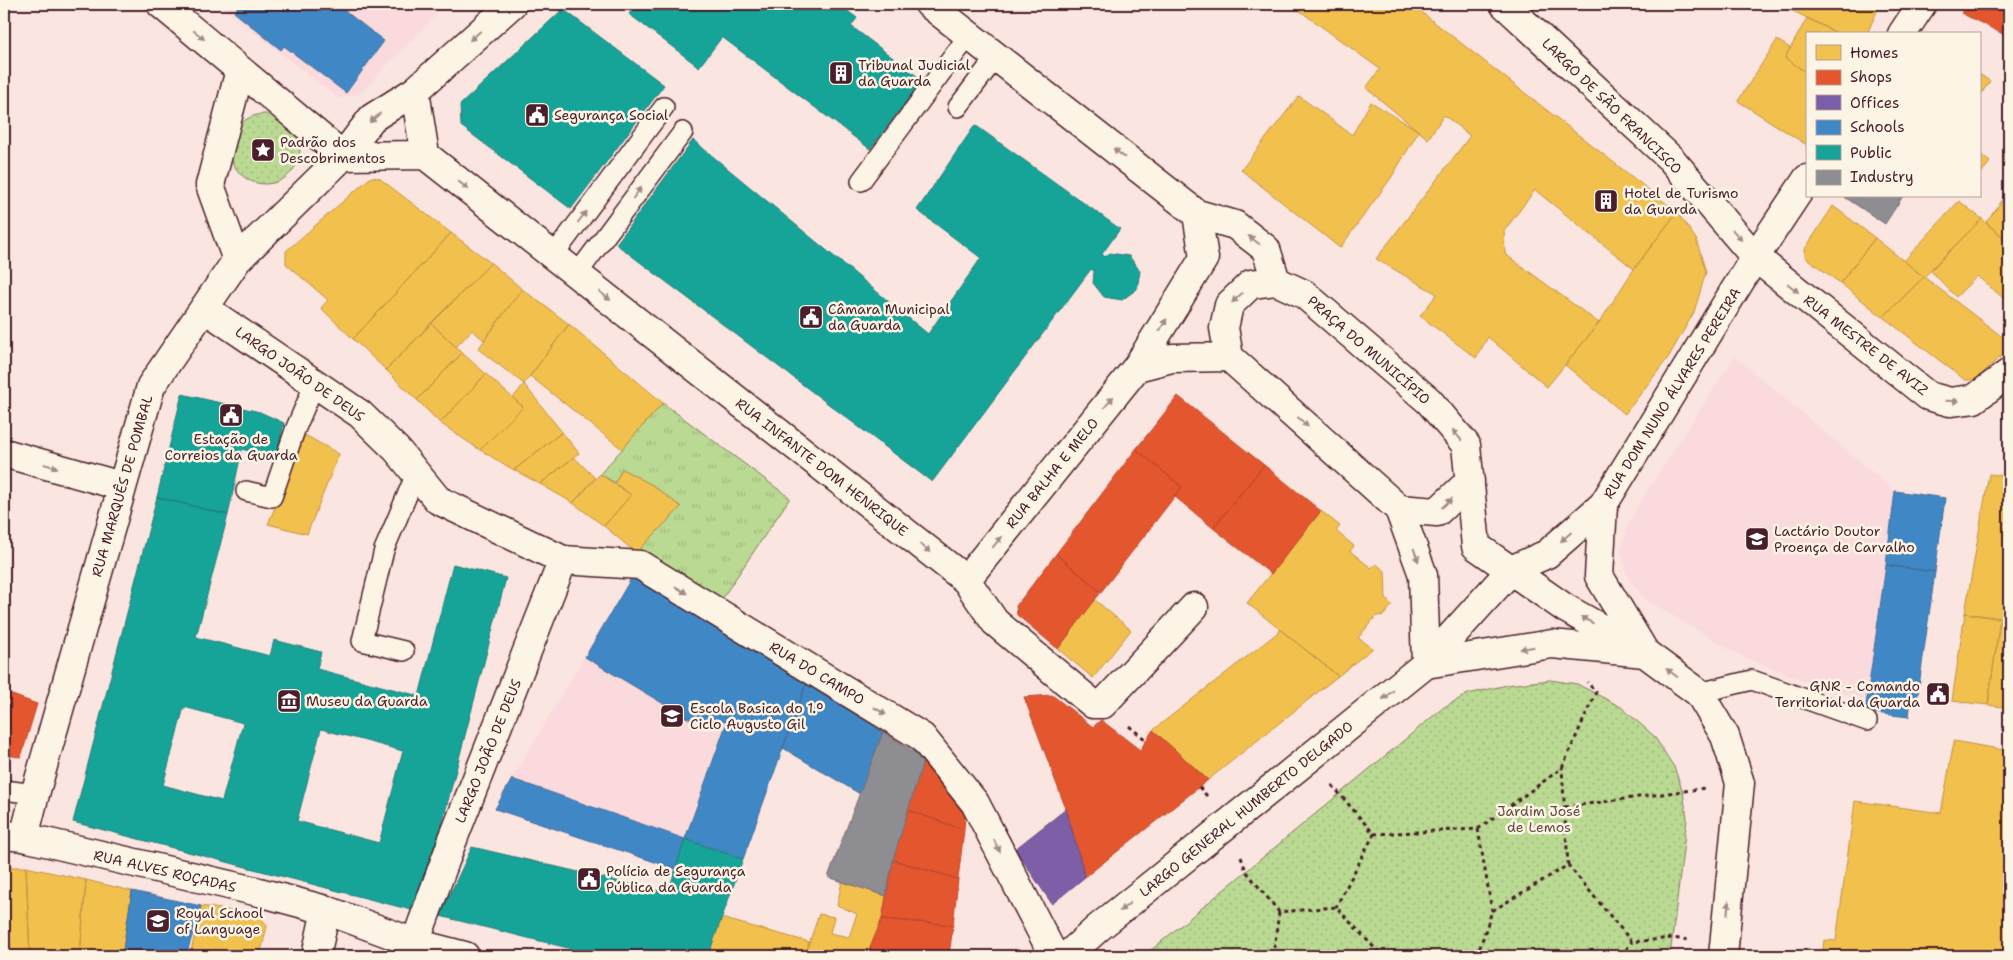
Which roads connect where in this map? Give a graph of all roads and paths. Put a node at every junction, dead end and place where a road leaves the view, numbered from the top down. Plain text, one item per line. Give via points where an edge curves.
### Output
1 (161, 4) edge
2 (512, 4) edge
3 (929, 4) edge
4 (1504, 4) edge
5 (1922, 4) edge
6 (1903, 32) edge
7 (969, 35) junction
8 (996, 56) junction
9 (240, 70) junction
10 (415, 90) junction
11 (664, 107) dead end
12 (958, 107) dead end
13 (683, 132) dead end
14 (425, 155) junction
15 (343, 156) junction
16 (861, 181) dead end
17 (1806, 181) edge
18 (1197, 214) junction
19 (553, 256) junction
20 (1756, 257) junction
21 (237, 260) junction
22 (577, 274) junction
23 (1276, 281) junction
24 (204, 308) junction
25 (1229, 356) junction
26 (1138, 367) junction
27 (2009, 373) edge
28 (315, 383) junction
29 (4, 453) edge
30 (416, 474) junction
31 (1470, 481) junction
32 (121, 486) junction
33 (246, 491) dead end
34 (1603, 505) junction
35 (1399, 509) junction
36 (563, 560) junction
37 (640, 565) joint
38 (1511, 570) junction
39 (966, 580) junction
40 (1194, 607) dead end
41 (404, 651) dead end
42 (1645, 652) junction
43 (1426, 664) junction
44 (1583, 678) dead end
45 (1699, 693) junction
46 (1867, 721) dead end
47 (1312, 756) junction
48 (1562, 768) junction
49 (1740, 783) junction
50 (1199, 787) dead end
51 (4, 790) edge
52 (35, 794) junction
53 (1565, 807) junction
54 (1229, 823) junction
55 (1478, 829) junction
56 (1374, 834) junction
57 (14, 836) edge
58 (1568, 865) junction
59 (1336, 907) junction
60 (326, 910) junction
61 (1492, 911) junction
62 (1279, 912) junction
63 (1632, 942) junction
64 (415, 943) junction
65 (1724, 950) edge
66 (316, 956) edge
67 (465, 956) edge
68 (1054, 956) edge
69 (1067, 956) edge
70 (1273, 956) edge
71 (1382, 956) edge
72 (1478, 956) edge
73 (1621, 956) edge

1 -> 9 street
2 -> 10 street, RUA MARQUÊS DE POMBAL
3 - 7 street
4 -> 20 street, LARGO DE SÃO FRANCISCO via 1671,158
5 - 6 street
7 - 8 street
7 - 16 lane
8 - 12 lane
18 -> 8 street
9 - 15 street
9 - 21 street via 210,185
10 - 14 street
10 -> 15 street, RUA MARQUÊS DE POMBAL via 372,118
19 -> 11 lane
22 -> 13 lane
14 - 15 street
14 -> 19 street, RUA INFANTE DOM HENRIQUE
15 - 21 street, RUA MARQUÊS DE POMBAL
17 - 20 street, RUA DOM NUNO ÁLVARES PEREIRA
23 -> 18 street via 1266,249 1235,226
26 -> 18 street via 1204,258
19 - 22 street, RUA INFANTE DOM HENRIQUE
20 -> 27 street, RUA MESTRE DE AVIZ via 1928,396 1950,402 1974,399
20 - 34 street, RUA DOM NUNO ÁLVARES PEREIRA
21 - 24 street, RUA MARQUÊS DE POMBAL
22 -> 39 street, RUA INFANTE DOM HENRIQUE
23 -> 25 street via 1251,284 1228,305 1224,328
31 -> 23 street, PRAÇA DO MUNICÍPIO via 1466,446 1429,401 1304,294
24 - 28 street, LARGO JOÃO DE DEUS
24 - 32 street, RUA MARQUÊS DE POMBAL via 151,386
25 - 26 street via 1172,358
25 -> 35 street
39 -> 26 street, RUA BALHA E MELO
28 - 30 street, LARGO JOÃO DE DEUS via 360,414
28 - 33 lane via 272,497
29 -> 32 street
30 - 36 street, LARGO JOÃO DE DEUS via 438,500
30 - 41 lane via 384,550 362,641
35 -> 31 street via 1437,512
31 - 38 street, PRAÇA DO MUNICÍPIO via 1476,546
32 - 52 street, RUA MARQUÊS DE POMBAL
34 -> 38 street, RUA DOM NUNO ÁLVARES PEREIRA via 1547,554
34 - 42 street via 1599,576
35 -> 43 street via 1423,575
36 - 37 street, LARGO JOÃO DE DEUS
36 - 64 street, LARGO JOÃO DE DEUS
37 -> 68 street, RUA DO CAMPO via 922,737 975,803
42 -> 38 street via 1565,608
38 - 43 street, RUA DOM NUNO ÁLVARES PEREIRA
39 - 40 street, RUA INFANTE DOM HENRIQUE via 995,622 1093,704 1103,704
42 -> 43 street via 1552,644
45 -> 42 street
43 -> 47 street, LARGO GENERAL HUMBERTO DELGADO
44 - 48 path via 1596,692
45 - 46 lane via 1752,680
45 - 49 street via 1726,736
47 - 54 street, LARGO GENERAL HUMBERTO DELGADO
47 - 56 path via 1338,794
48 - 53 path
48 - 55 path
49 - 53 path
65 -> 49 street
50 - 54 path
51 - 52 lane
52 - 57 street, RUA MARQUÊS DE POMBAL
53 - 58 path
54 - 62 path via 1246,871
54 -> 69 street, LARGO GENERAL HUMBERTO DELGADO
55 - 56 path
55 - 61 path
56 - 59 path
57 - 60 street, RUA ALVES ROÇADAS
58 - 61 path
58 - 63 path
59 - 62 path
59 - 71 path
60 - 64 street, RUA ALVES ROÇADAS
60 - 66 street
61 - 72 path
62 - 70 path
63 - 65 path via 1672,938
63 - 73 path
64 - 67 street, RUA ALVES ROÇADAS

